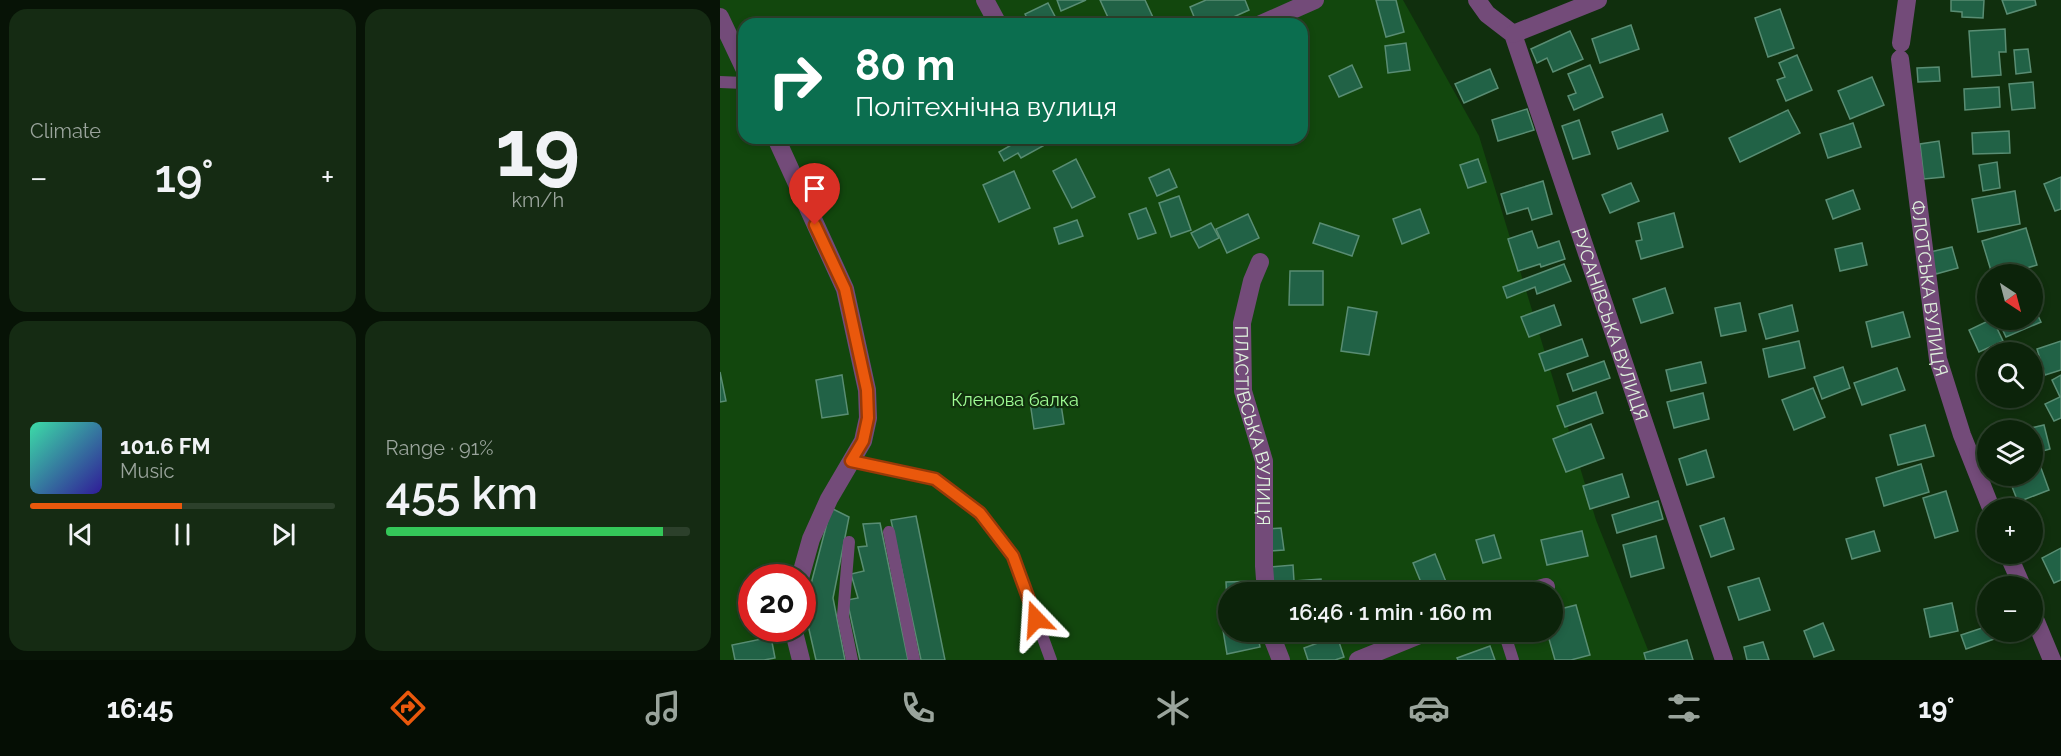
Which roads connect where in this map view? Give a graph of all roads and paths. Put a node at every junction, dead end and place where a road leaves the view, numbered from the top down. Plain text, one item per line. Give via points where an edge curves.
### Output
1 (985, 0) edge
2 (1315, 0) edge
3 (1477, 0) edge
4 (1598, 0) edge
5 (1907, 0) edge
6 (720, 17) edge
7 (995, 18) edge
8 (1275, 18) edge
9 (1513, 34) junction
10 (738, 55) edge
11 (720, 82) edge
12 (738, 83) edge
13 (779, 144) edge
14 (1260, 262) dead end
15 (851, 461) junction
16 (1986, 498) edge
17 (889, 532) dead end
18 (849, 542) dead end
19 (804, 564) edge
20 (1265, 582) edge
21 (2043, 638) edge
22 (796, 642) edge
23 (1274, 642) edge
24 (1402, 642) edge
25 (1507, 642) edge
26 (801, 660) edge
27 (852, 660) edge
28 (914, 660) edge
29 (1051, 660) edge
30 (1281, 660) edge
31 (1358, 660) edge
32 (1513, 660) edge
33 (1724, 660) edge
34 (2052, 660) edge

1 - 7 street
2 - 8 street
3 - 9 street via 1487,14
4 - 9 street
5 - 16 street, ФЛОТСЬКА ВУЛИЦЯ via 1901,51 1938,359
6 - 10 street
9 - 33 street, РУСАНІВСЬКА ВУЛИЦЯ
11 - 12 lane
13 - 15 street via 845,289 867,390 868,418 863,441
14 - 20 street, ПЛАСТІВСЬКА ВУЛИЦЯ via 1252,281 1242,334 1243,391 1264,461
15 - 19 street via 829,499
15 - 29 lane via 935,479 980,513 1013,556
17 - 28 lane
18 - 27 lane via 843,616
21 - 34 street
22 - 26 street
23 - 30 street
24 - 31 street
25 - 32 lane

